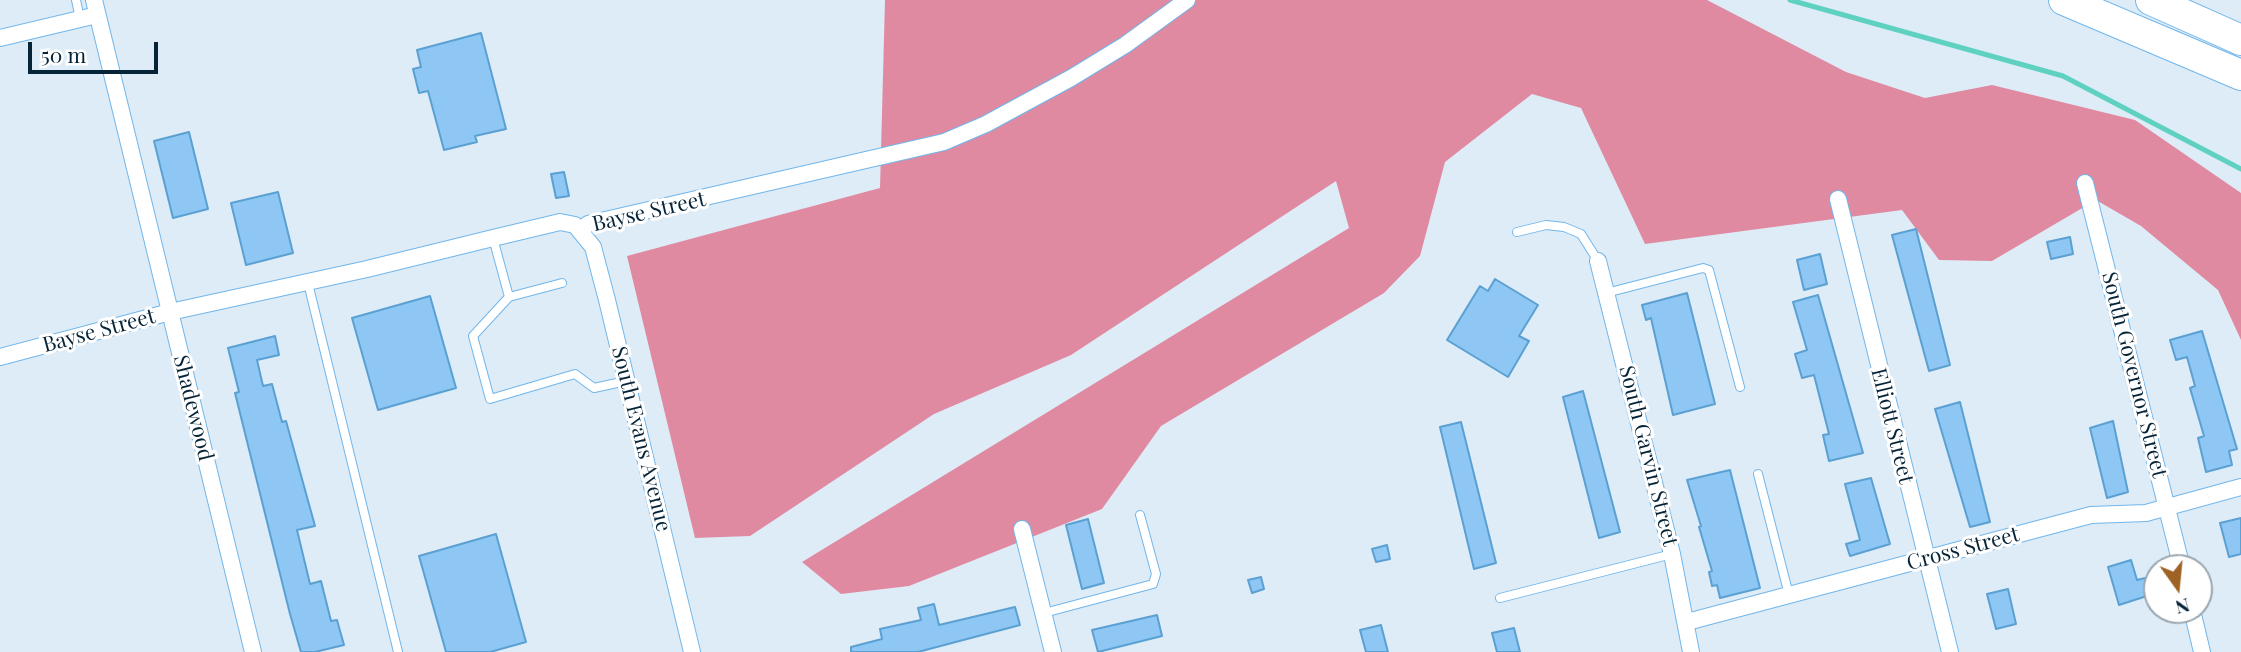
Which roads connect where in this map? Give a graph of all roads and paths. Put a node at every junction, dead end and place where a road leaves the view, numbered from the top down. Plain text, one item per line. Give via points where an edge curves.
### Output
1 (76, 0) edge
2 (1187, 0) edge
3 (2064, 0) edge
4 (2151, 0) edge
5 (96, 8) edge
6 (80, 19) junction
7 (0, 38) edge
8 (2241, 40) edge
9 (2241, 75) edge
10 (2085, 183) dead end
11 (1838, 199) dead end
12 (581, 229) junction
13 (1517, 232) dead end
14 (493, 237) junction
15 (1598, 261) joint
16 (308, 283) junction
17 (562, 283) dead end
18 (1606, 293) junction
19 (509, 297) junction
20 (170, 312) junction
21 (0, 357) edge
22 (626, 381) junction
23 (1740, 387) dead end
24 (1758, 474) dead end
25 (2241, 487) edge
26 (2168, 507) junction
27 (1140, 515) dead end
28 (1022, 529) dead end
29 (1672, 554) junction
30 (2179, 554) edge
31 (1926, 559) junction
32 (1789, 595) junction
33 (1500, 598) dead end
34 (1044, 613) junction
35 (1687, 622) junction
36 (2195, 624) edge
37 (253, 652) edge
38 (398, 652) edge
39 (692, 652) edge
40 (1053, 652) edge
41 (1691, 652) edge
42 (1950, 652) edge
43 (2202, 652) edge

1 - 6 lane
2 - 12 street, Bayse Street via 1071,78 944,142
3 - 9 highway
4 - 8 highway
5 - 6 street
5 - 20 street, Shadewood
6 - 7 street
10 - 26 street, South Governor Street
11 - 31 street, Elliott Street
12 - 14 street, Bayse Street via 560,222
12 - 22 street, South Evans Avenue via 593,247
13 - 15 lane via 1546,225 1581,233
14 - 16 street, Bayse Street
14 - 19 lane
15 - 18 street, South Garvin Street
16 - 20 street, Bayse Street
16 - 38 lane
17 - 19 lane
18 - 23 lane via 1709,270
18 - 29 street, South Garvin Street
19 - 22 lane via 473,336 490,399 575,374 594,388
20 - 21 street, Bayse Street
20 - 37 street, Shadewood
22 - 39 street, South Evans Avenue
24 - 32 lane
25 - 26 street, Cross Street
26 - 30 street, South Governor Street
26 - 31 street, Cross Street via 2146,513 2091,515
27 - 34 lane via 1156,573 1153,584
28 - 34 street
29 - 33 lane
29 - 35 street, South Garvin Street
31 - 32 street, Cross Street
31 - 42 street, Elliott Street
32 - 35 street, Cross Street
34 - 40 street
35 - 41 street, South Garvin Street
36 - 43 street

